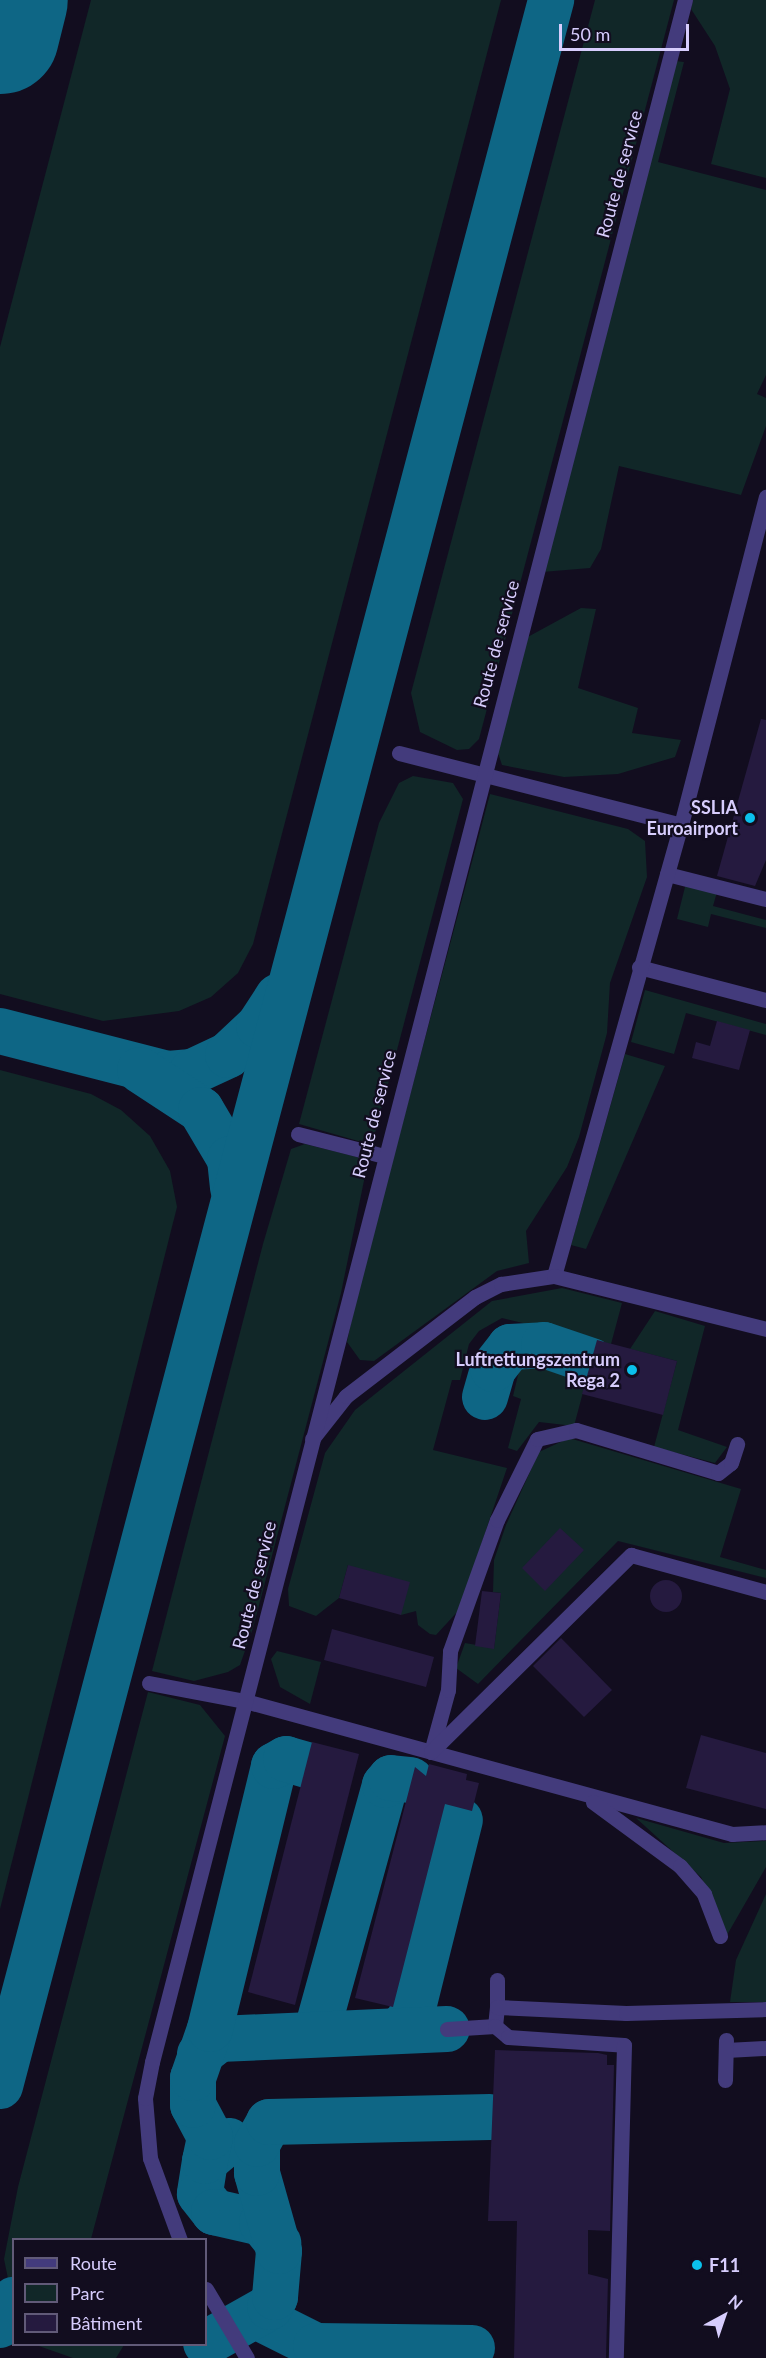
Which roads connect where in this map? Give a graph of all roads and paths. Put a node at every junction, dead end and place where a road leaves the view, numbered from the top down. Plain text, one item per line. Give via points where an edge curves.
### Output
1 (686, 0) edge
2 (766, 497) edge
3 (399, 753) dead end
4 (482, 773) junction
5 (681, 825) junction
6 (668, 874) junction
7 (766, 899) edge
8 (639, 967) junction
9 (766, 1000) edge
10 (298, 1134) dead end
11 (384, 1156) junction
12 (554, 1276) junction
13 (766, 1329) edge
14 (309, 1444) junction
15 (737, 1444) dead end
16 (766, 1592) edge
17 (149, 1683) dead end
18 (245, 1701) junction
19 (431, 1752) junction
20 (586, 1796) junction
21 (766, 1832) edge
22 (720, 1936) dead end
23 (497, 1980) dead end
24 (497, 2007) junction
25 (766, 2009) edge
26 (495, 2026) junction
27 (447, 2029) dead end
28 (766, 2048) edge
29 (725, 2080) dead end
30 (179, 2238) edge
31 (207, 2291) edge
32 (247, 2358) edge
33 (616, 2358) edge

1 - 4 lane, Route de service
2 - 5 lane
3 - 4 lane
4 - 5 lane
4 - 11 lane, Route de service
5 - 6 lane
6 - 7 lane
6 - 8 lane
8 - 9 lane
8 - 12 lane
10 - 11 lane
11 - 14 lane, Route de service
12 - 13 lane
12 - 14 lane via 501,1284 475,1297 346,1396
14 - 18 lane, Route de service
15 - 19 lane via 731,1462 718,1473 576,1430 537,1439 497,1520 450,1651 448,1690
16 - 19 lane via 631,1555
17 - 18 lane
18 - 19 lane
18 - 30 lane, Route de service via 145,2098 150,2158
19 - 20 lane
20 - 21 lane via 732,1834
20 - 22 lane via 680,1866 704,1894
23 - 24 lane
24 - 25 lane via 627,2013
24 - 26 lane
26 - 27 lane
26 - 33 lane via 508,2037 624,2045
28 - 29 lane via 726,2045
31 - 32 lane

